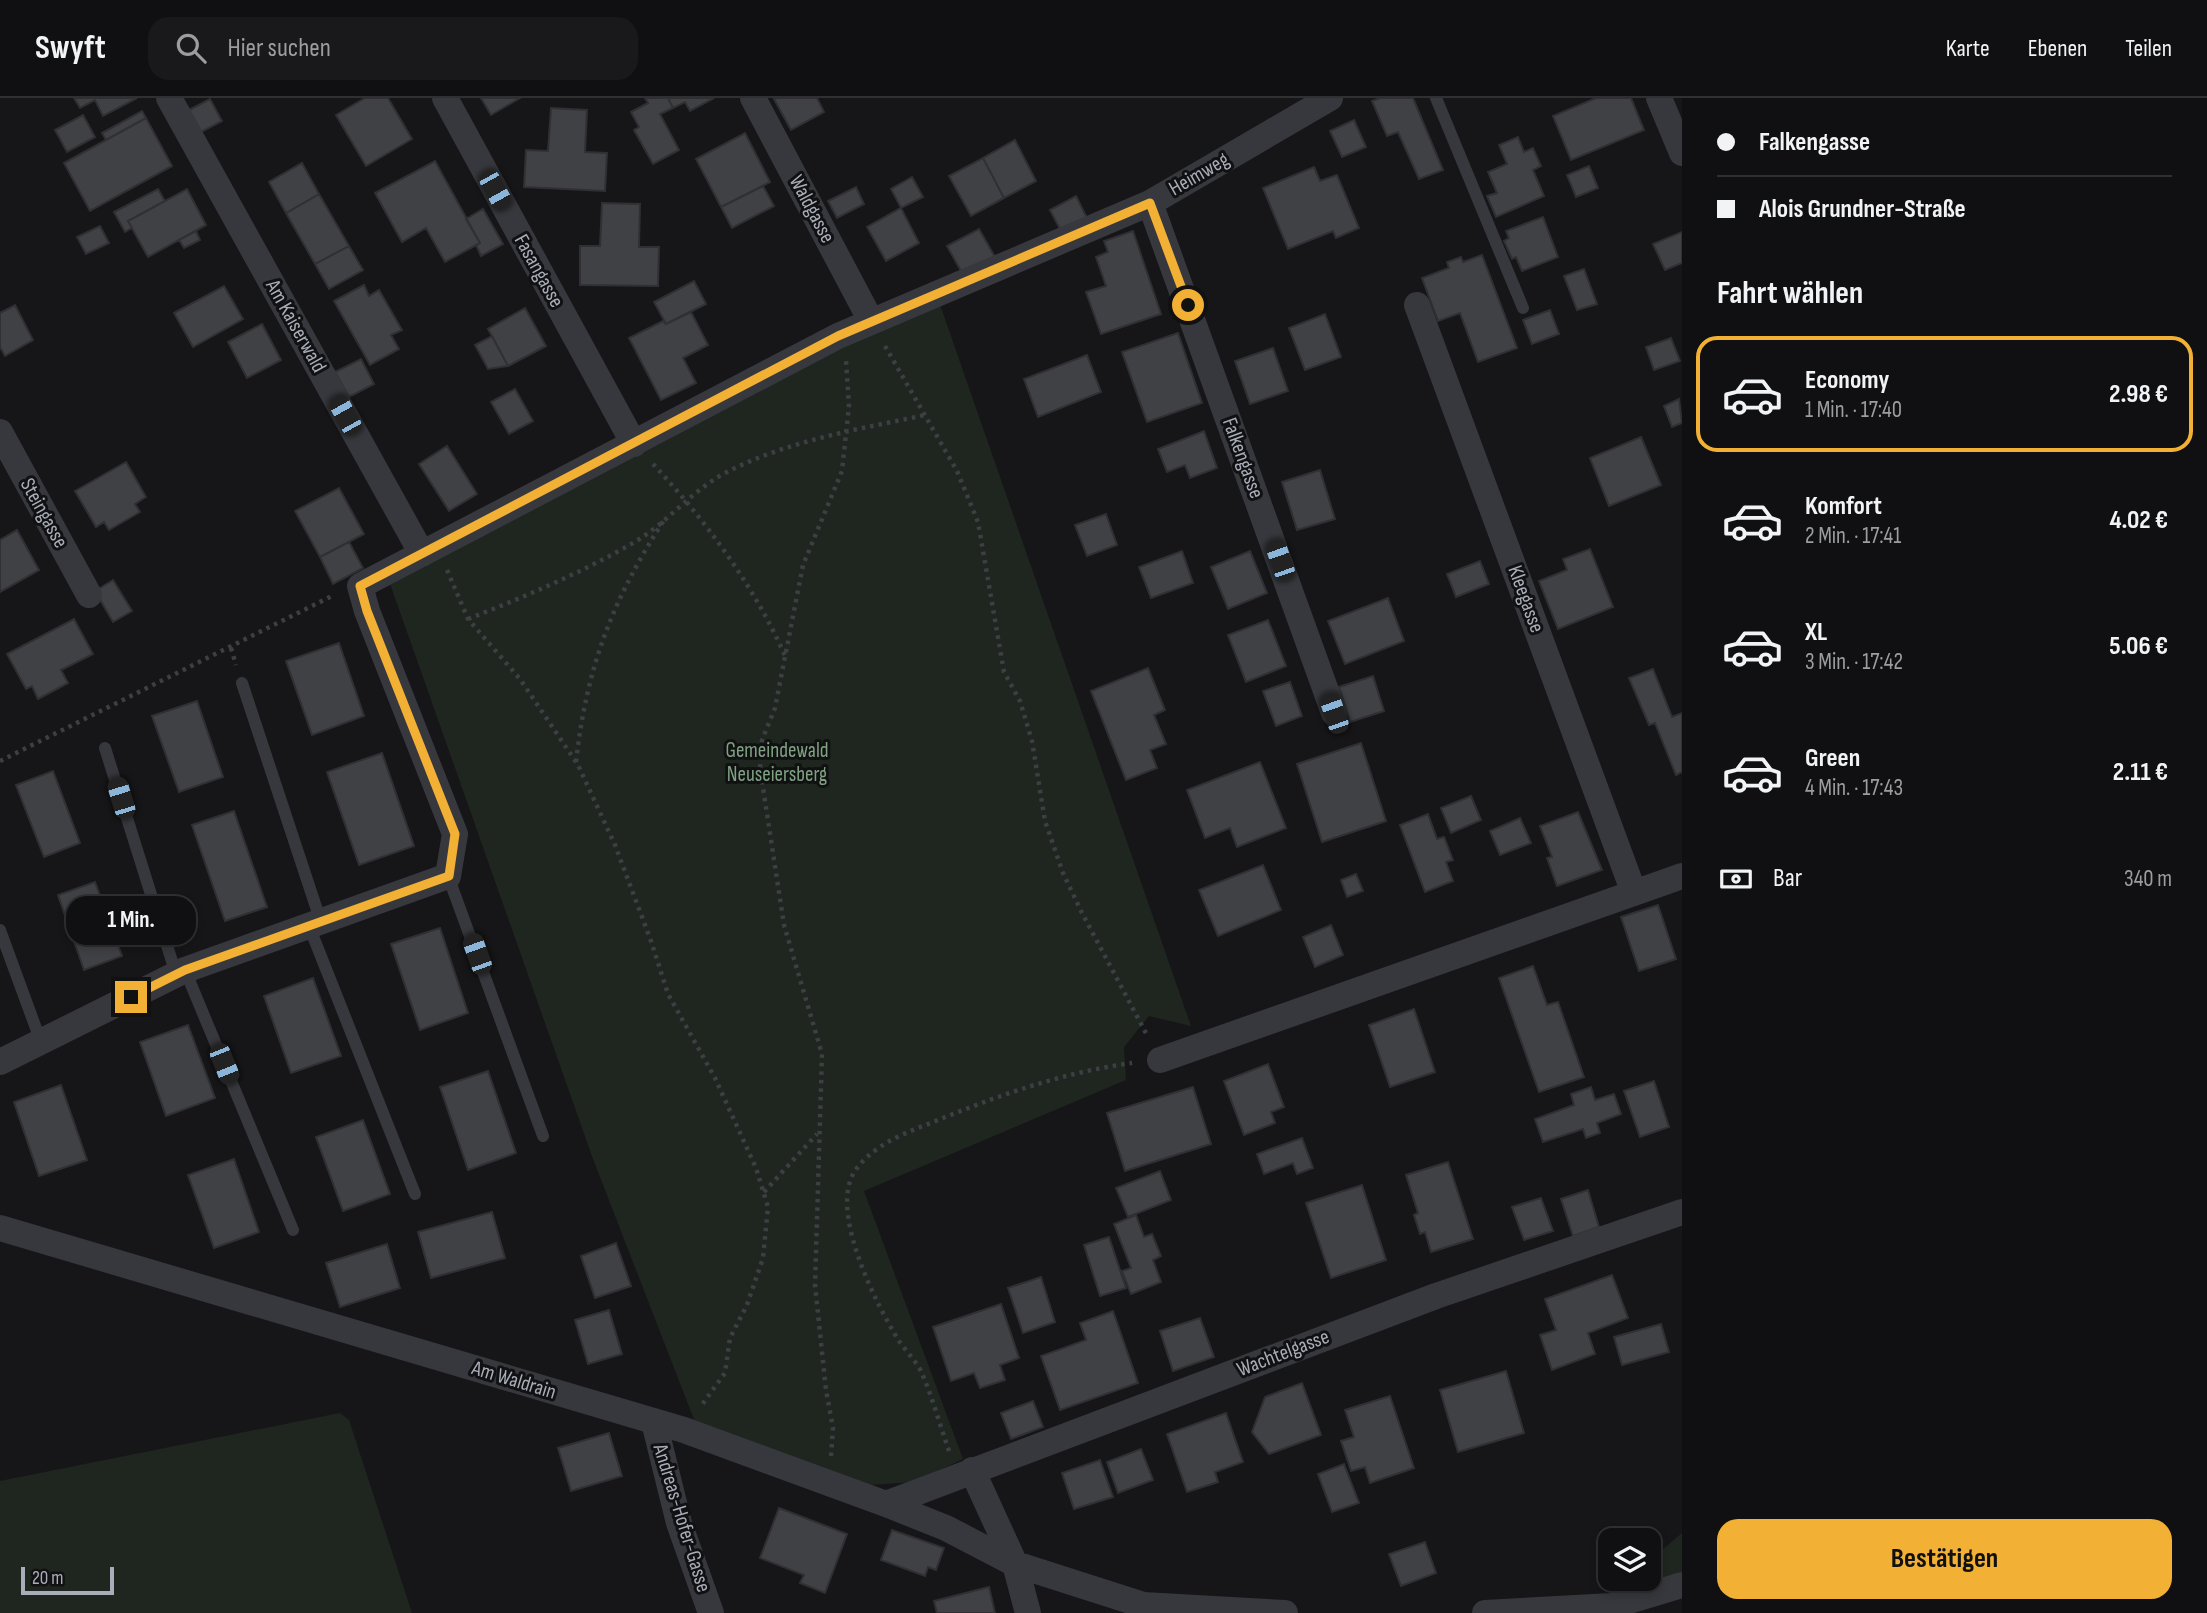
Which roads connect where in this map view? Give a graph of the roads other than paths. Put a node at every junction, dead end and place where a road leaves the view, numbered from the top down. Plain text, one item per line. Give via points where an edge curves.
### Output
1 (169, 98) edge
2 (445, 98) edge
3 (752, 98) edge
4 (1436, 98) edge
5 (1659, 98) edge
6 (1318, 101) edge
7 (1682, 153) edge
8 (1150, 203) junction
9 (1417, 305) dead end
10 (1523, 308) dead end
11 (871, 321) junction
12 (0, 432) edge
13 (634, 444) junction
14 (430, 550) junction
15 (89, 594) dead end
16 (242, 683) dead end
17 (1334, 713) dead end
18 (105, 748) dead end
19 (449, 876) junction
20 (1682, 876) edge
21 (1634, 893) junction
22 (315, 924) junction
23 (0, 930) edge
24 (181, 972) junction
25 (41, 1042) junction
26 (1160, 1060) road end
27 (0, 1062) edge
28 (542, 1136) dead end
29 (415, 1194) dead end
30 (1682, 1212) edge
31 (0, 1228) edge
32 (293, 1230) dead end
33 (654, 1422) junction
34 (964, 1473) junction
35 (886, 1504) junction
36 (1015, 1564) junction
37 (1682, 1585) edge
38 (711, 1613) edge
39 (1028, 1613) edge
40 (1285, 1613) edge
41 (1485, 1613) edge

1 - 14 street, Am Kaiserwald
2 - 13 street, Fasangasse
3 - 11 street, Waldgasse
4 - 10 lane
5 - 7 street
6 - 8 street, Heimweg
8 - 11 street, Heimweg
8 - 17 street, Falkengasse
9 - 21 street, Kleegasse
11 - 13 street, Heimweg
12 - 15 street, Steingasse
13 - 14 street, Heimweg
14 - 19 street, Heimweg via 364,598 455,834
16 - 22 lane
18 - 24 lane
19 - 22 street
19 - 28 lane
20 - 21 street
21 - 26 street
22 - 24 street
22 - 29 lane
23 - 25 lane
24 - 25 street
24 - 32 lane
25 - 27 street
30 - 34 street, Wachtelgasse via 1436,1296
31 - 33 street, Am Waldrain
33 - 35 street, Am Waldrain
33 - 38 street, Andreas-Hofer-Gasse via 679,1523
34 - 35 street, Wachtelgasse
34 - 36 street
35 - 36 street, Am Waldrain via 946,1528
36 - 39 street
36 - 40 street, Am Waldrain via 1143,1605
37 - 41 street via 1612,1606

